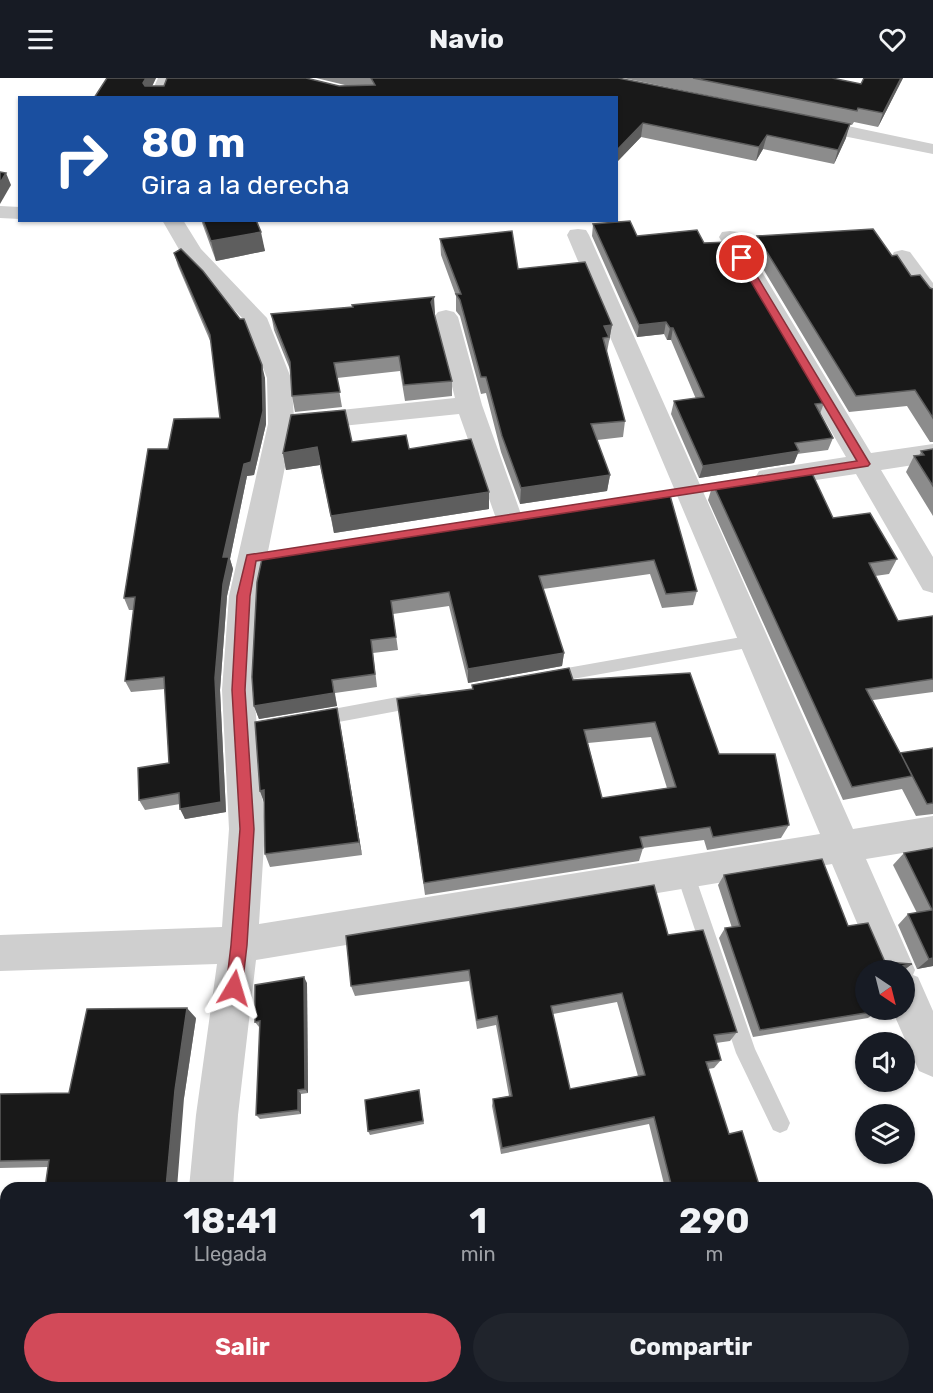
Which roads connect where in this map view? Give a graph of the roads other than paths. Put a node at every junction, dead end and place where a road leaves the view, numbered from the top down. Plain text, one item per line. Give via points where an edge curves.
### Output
1 (168, 78) edge
2 (159, 96) edge
3 (782, 118) edge
4 (931, 149) dead end
5 (0, 212) edge
6 (18, 213) edge
7 (173, 222) edge
8 (578, 235) dead end
9 (730, 237) dead end
10 (902, 257) dead end
11 (933, 298) edge
12 (446, 317) dead end
13 (469, 405) junction
14 (281, 424) junction
15 (933, 453) edge
16 (864, 464) junction
17 (748, 481) edge
18 (507, 517) edge
19 (933, 582) edge
20 (753, 641) junction
21 (531, 680) edge
22 (438, 697) edge
23 (298, 722) edge
24 (933, 832) edge
25 (842, 847) junction
26 (685, 873) junction
27 (239, 945) junction
28 (0, 953) edge
29 (892, 960) edge
30 (915, 1016) edge
31 (933, 1057) edge
32 (780, 1123) dead end
33 (211, 1182) edge

1 - 2 street
3 - 4 street
5 - 6 street
7 - 14 street via 192,253 255,318 279,378
8 - 20 street
9 - 16 street
10 - 11 street
12 - 13 street
13 - 14 street
13 - 18 street
14 - 27 street via 262,556 243,596 238,690 245,731 247,829
15 - 16 street
16 - 17 street
16 - 19 street
20 - 21 lane
20 - 25 street
22 - 23 lane
24 - 25 street
25 - 26 street
25 - 29 street
26 - 27 street
26 - 32 lane via 746,1053
27 - 28 street
27 - 33 street
30 - 31 street

